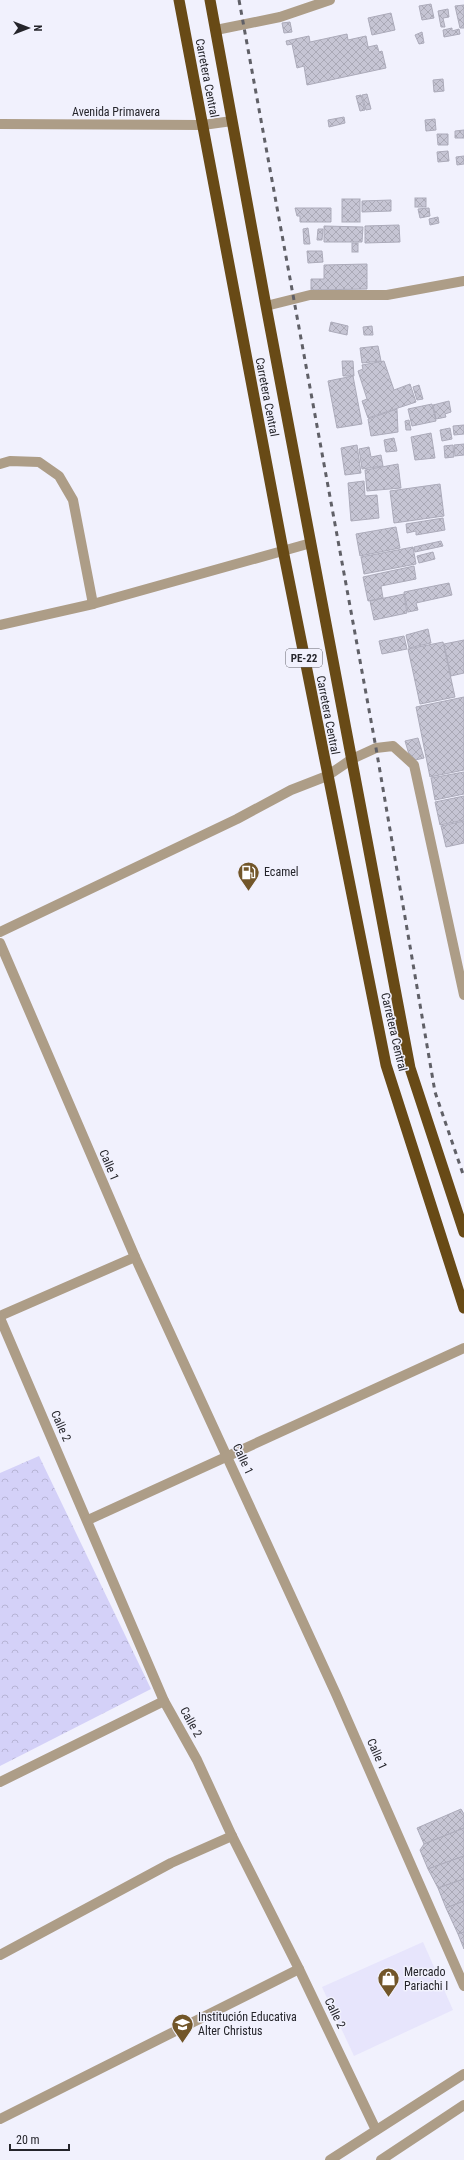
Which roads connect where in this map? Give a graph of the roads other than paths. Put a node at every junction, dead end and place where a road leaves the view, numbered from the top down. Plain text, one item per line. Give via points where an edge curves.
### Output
1 (179, 0) edge
2 (210, 0) edge
3 (330, 0) edge
4 (216, 30) junction
5 (232, 121) junction
6 (0, 124) edge
7 (203, 125) junction
8 (464, 281) edge
9 (266, 306) junction
10 (0, 464) edge
11 (311, 543) junction
12 (283, 550) junction
13 (93, 604) junction
14 (0, 625) edge
15 (352, 759) junction
16 (327, 776) junction
17 (0, 932) edge
18 (0, 942) edge
19 (464, 995) edge
20 (464, 1232) edge
21 (135, 1258) junction
22 (464, 1308) edge
23 (0, 1317) edge
24 (464, 1348) edge
25 (228, 1456) junction
26 (88, 1520) junction
27 (164, 1701) junction
28 (0, 1782) edge
29 (232, 1836) junction
30 (0, 1955) edge
31 (299, 1969) junction
32 (464, 1986) edge
33 (464, 2074) edge
34 (464, 2105) edge
35 (0, 2119) edge
36 (376, 2130) junction
37 (330, 2160) edge
38 (381, 2160) edge

1 - 7 highway, Carretera Central / PE-22
2 - 4 highway, Carretera Central / PE-22
3 - 4 street via 280,17
4 - 5 highway, Carretera Central / PE-22
5 - 7 street, Avenida Primavera
5 - 9 highway, Carretera Central / PE-22
6 - 7 street, Avenida Primavera
7 - 12 highway, Carretera Central / PE-22
8 - 9 street via 387,295 310,296
9 - 11 highway, Carretera Central / PE-22
10 - 13 street via 10,461 39,462 59,476 73,500
11 - 12 street
11 - 15 highway, Carretera Central / PE-22
12 - 13 street
12 - 16 highway, Carretera Central / PE-22
13 - 14 street
15 - 16 street
15 - 19 street via 376,748 393,746 414,765
15 - 20 highway, Carretera Central / PE-22 via 410,1068
16 - 17 street via 291,790 237,819
16 - 22 highway, Carretera Central / PE-22 via 386,1065
18 - 21 street, Calle 1
21 - 23 street
21 - 25 street, Calle 1
23 - 26 street, Calle 2
24 - 25 street
25 - 26 street
25 - 32 street, Calle 1
26 - 27 street, Calle 2
27 - 28 street
27 - 29 street, Calle 2 via 197,1760
29 - 30 street via 171,1863
29 - 31 street, Calle 2
31 - 35 street
31 - 36 street, Calle 2
33 - 36 street
34 - 38 street
36 - 37 street

